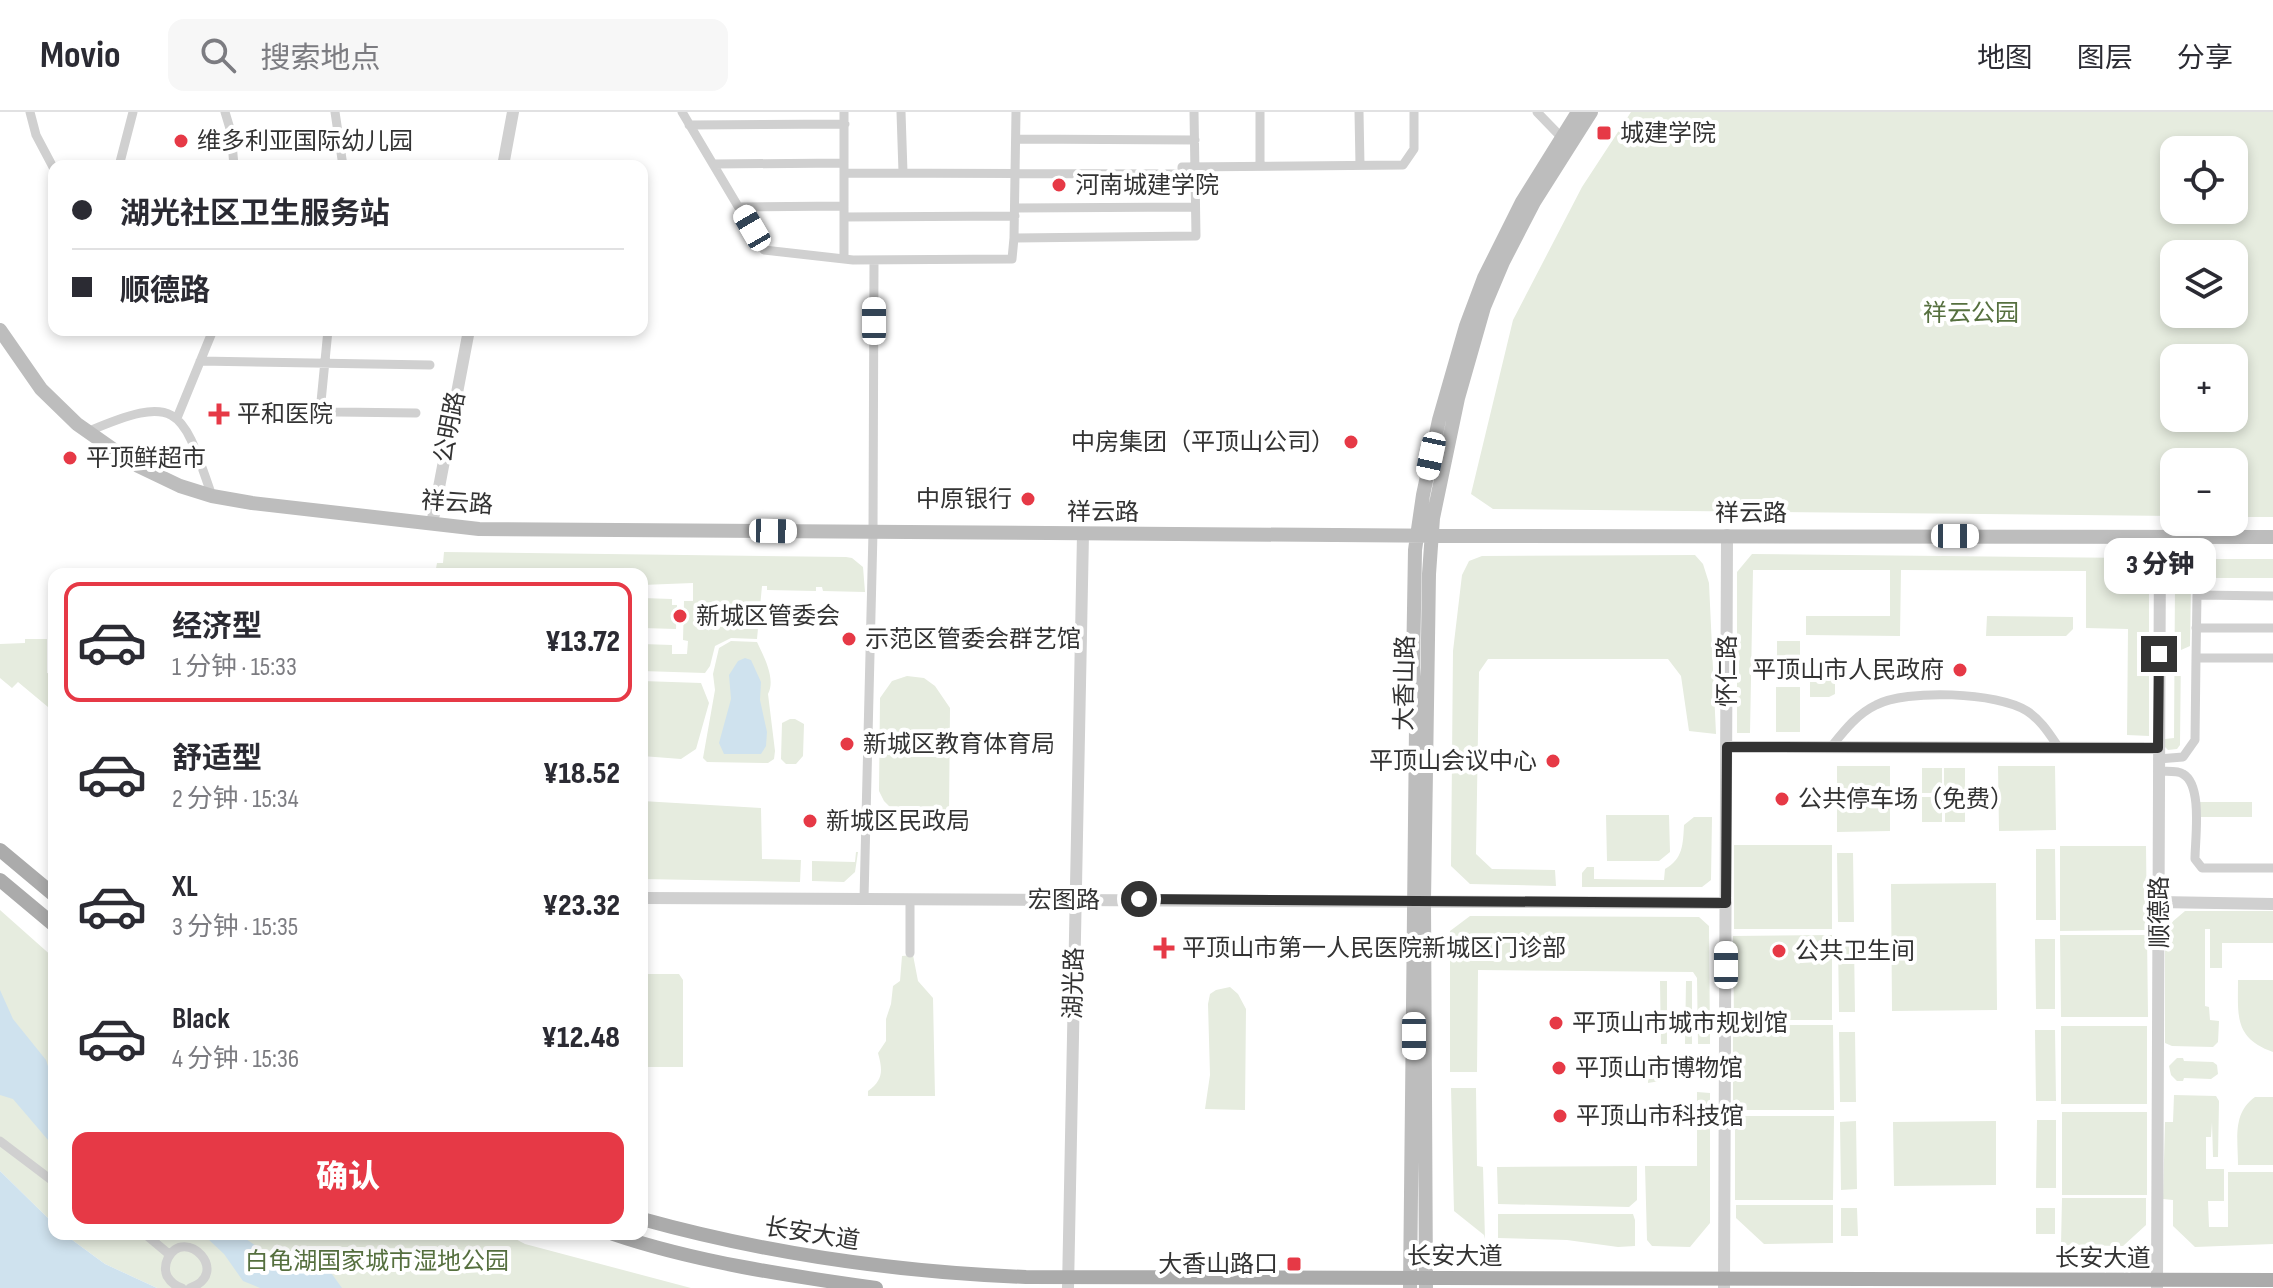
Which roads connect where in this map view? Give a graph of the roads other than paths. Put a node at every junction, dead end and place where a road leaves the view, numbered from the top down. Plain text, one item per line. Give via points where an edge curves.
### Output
1 (30, 112) edge
2 (133, 112) edge
3 (225, 112) edge
4 (335, 112) edge
5 (513, 112) edge
6 (682, 112) edge
7 (844, 112) edge
8 (901, 112) edge
9 (1016, 112) edge
10 (1194, 112) edge
11 (1260, 112) edge
12 (1359, 112) edge
13 (1414, 112) edge
14 (1537, 112) edge
15 (1578, 112) edge
16 (1591, 112) edge
17 (845, 124) junction
18 (689, 125) junction
19 (1016, 139) junction
20 (1195, 140) junction
21 (1565, 141) junction
22 (49, 160) edge
23 (121, 160) edge
24 (233, 160) edge
25 (342, 160) edge
26 (504, 160) edge
27 (713, 164) junction
28 (1360, 165) junction
29 (1260, 166) junction
30 (1195, 167) junction
31 (844, 168) junction
32 (903, 172) junction
33 (1016, 175) junction
34 (844, 206) junction
35 (740, 207) junction
36 (1195, 207) junction
37 (1016, 212) junction
38 (844, 217) junction
39 (1014, 238) junction
40 (844, 259) junction
41 (874, 260) junction
42 (0, 330) edge
43 (210, 336) edge
44 (327, 336) edge
45 (468, 336) edge
46 (200, 361) junction
47 (325, 363) junction
48 (430, 365) dead end
49 (258, 411) dead end
50 (320, 412) junction
51 (416, 413) dead end
52 (177, 418) junction
53 (87, 432) junction
54 (212, 496) junction
55 (432, 524) junction
56 (873, 532) junction
57 (1083, 534) junction
58 (1727, 535) junction
59 (1424, 536) junction
60 (2160, 536) junction
61 (2273, 537) edge
62 (2273, 596) edge
63 (2196, 628) junction
64 (2273, 628) edge
65 (2196, 658) junction
66 (2273, 658) edge
67 (1727, 747) junction
68 (1831, 747) junction
69 (2059, 748) junction
70 (2158, 759) junction
71 (0, 850) edge
72 (2273, 868) edge
73 (0, 880) edge
74 (48, 890) edge
75 (648, 898) edge
76 (864, 899) junction
77 (910, 899) junction
78 (1075, 900) junction
79 (1419, 900) junction
80 (2159, 902) junction
81 (1726, 903) junction
82 (2273, 904) edge
83 (48, 920) edge
84 (910, 953) dead end
85 (0, 1141) edge
86 (48, 1177) edge
87 (648, 1221) edge
88 (152, 1240) edge
89 (636, 1240) edge
90 (170, 1255) junction
91 (2273, 1280) edge
92 (1068, 1283) edge
93 (1410, 1283) edge
94 (1426, 1283) edge
95 (206, 1284) edge
96 (1724, 1284) edge
97 (2157, 1284) edge
98 (182, 1288) edge
99 (190, 1288) edge
100 (876, 1288) edge

1 - 22 street
2 - 23 street
3 - 24 street
4 - 25 street
5 - 26 street
6 - 18 street
7 - 17 street
8 - 32 street
9 - 19 street
10 - 20 street
11 - 29 street
12 - 28 street
13 - 28 street via 1414,149 1403,165
14 - 21 street
15 - 21 main road, 大香山路
16 - 21 main road, 大香山路
17 - 18 street
17 - 31 street
18 - 27 street
19 - 20 street
19 - 33 street
20 - 30 street
21 - 59 main road, 大香山路 via 1484,307
27 - 31 street
27 - 35 street
28 - 29 street
29 - 30 street
30 - 33 street via 1182,167 1182,174
30 - 36 street
31 - 32 street
31 - 34 street
32 - 33 street
33 - 37 street
34 - 35 street
34 - 38 street
35 - 40 street via 764,250
36 - 37 street
36 - 39 street via 1196,236
37 - 38 street
37 - 39 street
38 - 40 street
39 - 41 street via 1012,259
40 - 41 street
41 - 56 street
42 - 53 main road, 祥云路 via 41,389
43 - 46 street
44 - 47 street
45 - 55 street, 公明路
46 - 47 street
46 - 52 street
47 - 48 street
47 - 50 street
49 - 50 street
50 - 51 street
52 - 53 street via 158,412 127,415
52 - 54 street via 193,439
53 - 54 main road, 祥云路 via 148,472
54 - 55 main road, 祥云路
55 - 56 main road, 祥云路 via 479,529
56 - 57 main road, 祥云路
56 - 76 street
57 - 59 main road, 祥云路
57 - 78 street, 湖光路
58 - 59 main road, 祥云路
58 - 60 main road, 祥云路
58 - 67 street, 怀仁路
59 - 79 main road, 大香山路
60 - 61 main road, 祥云路
60 - 70 street, 顺德路
62 - 63 street via 2197,595
63 - 64 street
63 - 65 street
65 - 66 street
65 - 70 street via 2195,740 2183,757
67 - 68 street
67 - 81 street, 怀仁路
68 - 69 street
68 - 69 street via 1872,706 1935,696 2007,701 2038,719
69 - 70 street
70 - 72 street via 2191,781 2196,799 2195,859 2202,868
70 - 80 street, 顺德路
71 - 74 main road
73 - 83 main road
75 - 76 street, 宏图路
76 - 77 street, 宏图路
77 - 78 street, 宏图路
77 - 84 street
78 - 79 street, 宏图路
78 - 92 street, 湖光路
79 - 81 street, 宏图路
79 - 93 main road, 大香山路
79 - 94 main road, 大香山路
80 - 82 street
80 - 97 street, 顺德路
81 - 96 street, 怀仁路
85 - 86 street
87 - 92 main road, 长安大道 via 715,1239 848,1263
88 - 90 street
89 - 100 main road, 长安大道 via 722,1262
90 - 95 street via 181,1248 199,1252 206,1263
90 - 98 street via 167,1275
91 - 97 main road, 长安大道
92 - 93 main road, 长安大道
93 - 94 main road, 长安大道
94 - 96 main road, 长安大道
95 - 99 street
96 - 97 main road, 长安大道

